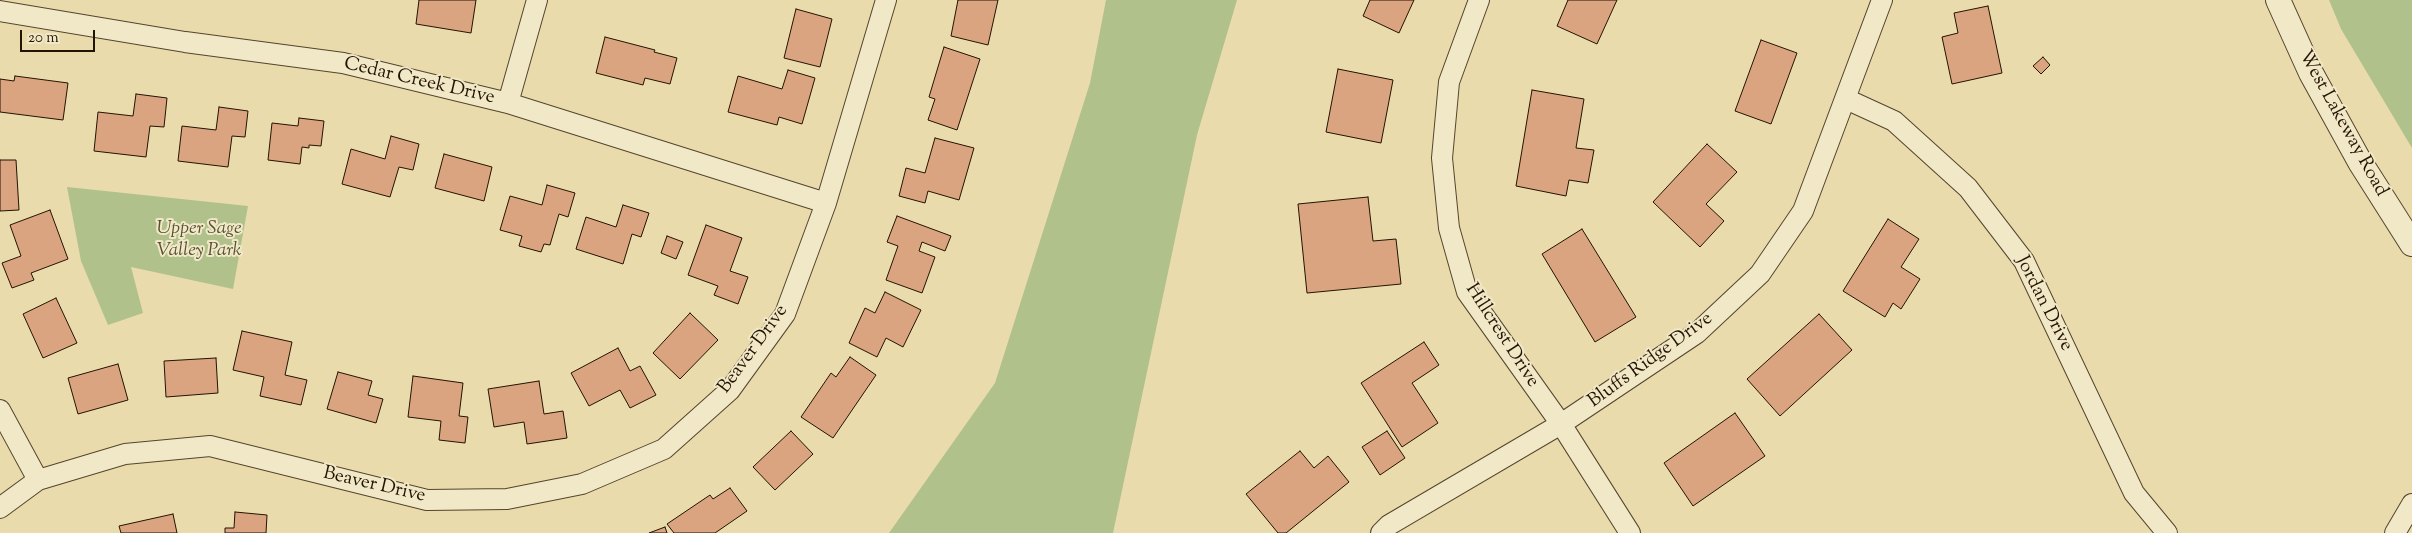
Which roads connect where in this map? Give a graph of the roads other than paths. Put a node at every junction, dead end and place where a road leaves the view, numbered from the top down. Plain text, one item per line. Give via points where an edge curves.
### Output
1 (537, 0) edge
2 (886, 0) edge
3 (1479, 0) edge
4 (1882, 0) edge
5 (2278, 0) edge
6 (0, 11) edge
7 (1846, 99) junction
8 (508, 103) junction
9 (826, 203) junction
10 (2412, 244) edge
11 (0, 410) edge
12 (1561, 424) junction
13 (38, 480) junction
14 (2412, 504) edge
15 (0, 508) edge
16 (1381, 533) edge
17 (1630, 533) edge
18 (2167, 533) edge
19 (2395, 533) edge

1 - 8 street
2 - 9 street, Beaver Drive
3 - 12 street, Hillcrest Drive via 1449,82 1442,158 1449,228 1467,292
4 - 7 street, Bluffs Ridge Drive
5 - 10 street, West Lakeway Road via 2311,73 2360,162
6 - 8 street, Cedar Creek Drive via 185,42 343,63
7 - 12 street, Bluffs Ridge Drive via 1803,211 1760,274 1697,333
7 - 18 street, Jordan Drive via 1894,122 1968,188 2024,261 2134,493
8 - 9 street, Cedar Creek Drive
9 - 13 street, Beaver Drive via 785,314 730,390 664,449 582,484 507,499 427,500 210,446 125,454
11 - 13 street
12 - 16 street, Bluffs Ridge Drive via 1389,525
12 - 17 street, Hillcrest Drive
13 - 15 street, Beaver Drive
14 - 19 street

